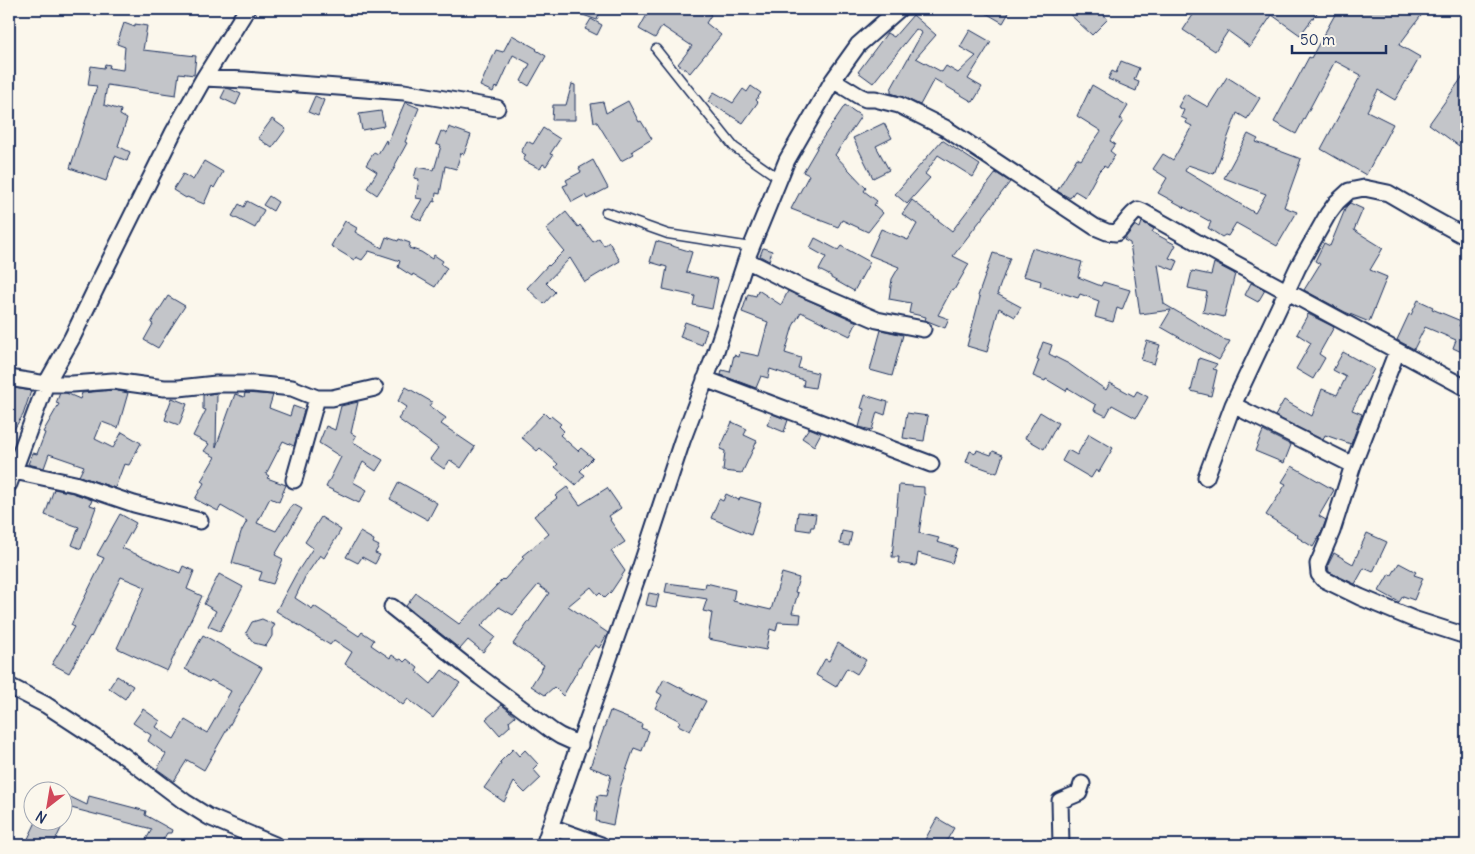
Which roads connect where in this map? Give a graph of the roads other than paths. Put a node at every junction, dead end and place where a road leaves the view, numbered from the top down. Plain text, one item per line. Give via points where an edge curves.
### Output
1 (247, 9) edge
2 (899, 9) edge
3 (656, 49) dead end
4 (204, 78) junction
5 (833, 80) junction
6 (497, 108) dead end
7 (780, 179) junction
8 (606, 212) dead end
9 (1466, 237) edge
10 (749, 254) junction
11 (1286, 291) junction
12 (923, 329) dead end
13 (1397, 351) junction
14 (9, 378) edge
15 (705, 379) junction
16 (46, 384) junction
17 (375, 388) dead end
18 (1466, 388) edge
19 (317, 398) junction
20 (1233, 405) junction
21 (931, 464) dead end
22 (1352, 465) junction
23 (1206, 477) dead end
24 (11, 478) edge
25 (294, 480) dead end
26 (200, 521) dead end
27 (392, 607) dead end
28 (1466, 636) edge
29 (9, 686) edge
30 (580, 746) junction
31 (1082, 784) dead end
32 (551, 827) junction
33 (275, 845) edge
34 (544, 845) edge
35 (601, 845) edge
36 (1061, 845) edge

1 - 4 street
2 - 5 street via 858,45
3 - 7 lane via 734,147
4 - 6 street via 404,92
4 - 16 street
5 - 7 street via 787,160
5 - 11 street via 859,96 899,105 945,128 1096,228 1116,233 1138,210
7 - 10 street
8 - 10 lane via 668,234
9 - 11 street via 1388,193 1364,188 1349,191 1328,214
10 - 12 street via 798,286 877,320
10 - 15 street
11 - 13 street
11 - 20 street
13 - 18 street
13 - 22 street
14 - 16 street
15 - 21 street
15 - 30 street
16 - 19 street via 113,380 164,388 253,384 292,388
16 - 24 street
17 - 19 street via 332,398
19 - 25 street
20 - 22 street
20 - 23 street
22 - 28 street via 1332,531 1318,564 1323,580 1413,619
24 - 26 street via 75,484
27 - 30 street via 552,731
29 - 33 street via 46,705 124,756 209,817
30 - 32 street
31 - 36 street via 1079,793 1060,801
32 - 34 street
32 - 35 street

